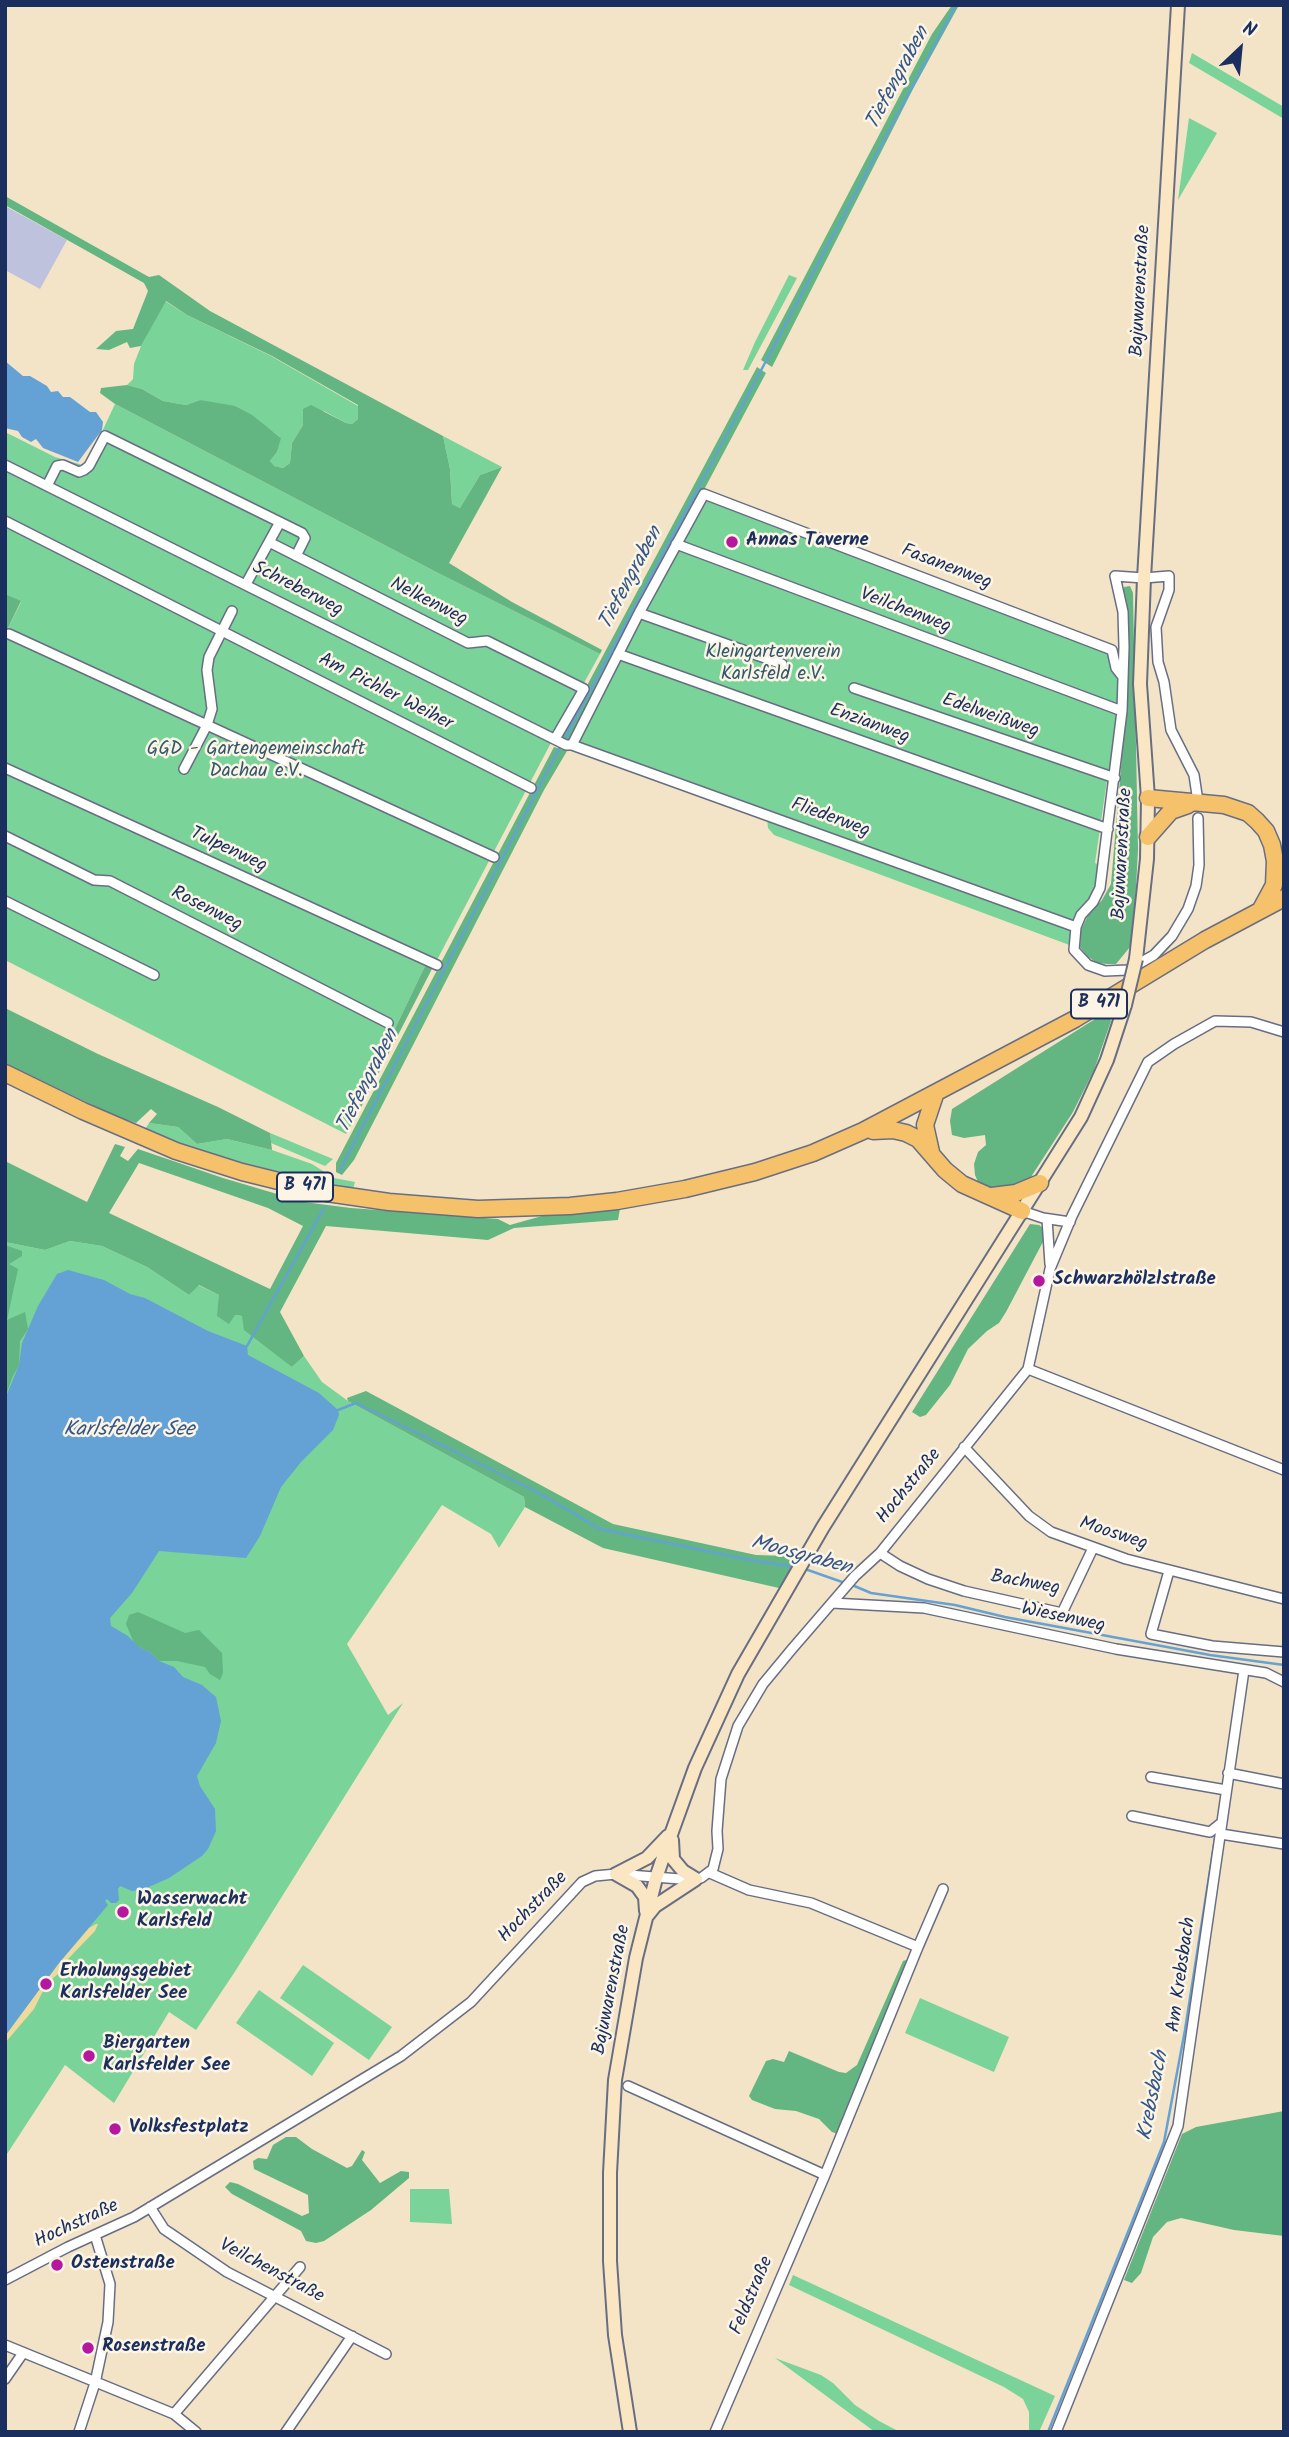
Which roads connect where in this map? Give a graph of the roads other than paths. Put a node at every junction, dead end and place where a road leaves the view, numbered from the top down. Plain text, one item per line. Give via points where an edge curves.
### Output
1 (1178, 5) edge
2 (5, 465) edge
3 (47, 486) junction
4 (5, 521) edge
5 (280, 522) junction
6 (269, 542) junction
7 (676, 544) junction
8 (296, 556) junction
9 (1144, 578) junction
10 (246, 584) junction
11 (232, 611) dead end
12 (639, 613) junction
13 (222, 631) junction
14 (9, 634) dead end
15 (618, 654) junction
16 (782, 664) dead end
17 (1124, 678) junction
18 (854, 688) dead end
19 (1122, 711) junction
20 (207, 725) junction
21 (563, 742) junction
22 (5, 768) edge
23 (184, 769) dead end
24 (1115, 778) junction
25 (531, 788) dead end
26 (1148, 798) junction
27 (1196, 805) junction
28 (1108, 828) junction
29 (5, 836) edge
30 (1147, 837) junction
31 (1278, 850) edge
32 (494, 857) dead end
33 (1284, 898) edge
34 (5, 901) edge
35 (1261, 909) junction
36 (1076, 927) junction
37 (437, 965) dead end
38 (155, 975) dead end
39 (388, 1023) dead end
40 (1284, 1032) edge
41 (5, 1073) edge
42 (935, 1095) junction
43 (863, 1131) junction
44 (931, 1152) junction
45 (1040, 1183) junction
46 (991, 1197) junction
47 (1022, 1211) junction
48 (1047, 1219) junction
49 (1070, 1222) junction
50 (1050, 1269) junction
51 (1028, 1369) junction
52 (964, 1447) junction
53 (1284, 1470) edge
54 (1093, 1548) junction
55 (880, 1553) junction
56 (1169, 1571) junction
57 (1284, 1599) edge
58 (832, 1604) junction
59 (1284, 1652) edge
60 (1244, 1670) junction
61 (1284, 1682) edge
62 (1228, 1773) junction
63 (1151, 1777) dead end
64 (1284, 1784) edge
65 (1226, 1790) junction
66 (1132, 1816) dead end
67 (674, 1826) junction
68 (1220, 1829) junction
69 (1284, 1844) edge
70 (710, 1872) junction
71 (616, 1874) junction
72 (656, 1878) junction
73 (696, 1879) junction
74 (943, 1889) dead end
75 (647, 1916) junction
76 (918, 1947) junction
77 (628, 2086) dead end
78 (825, 2175) junction
79 (150, 2207) junction
80 (95, 2235) junction
81 (300, 2267) dead end
82 (5, 2280) edge
83 (276, 2295) junction
84 (352, 2336) junction
85 (5, 2345) edge
86 (23, 2353) junction
87 (386, 2354) dead end
88 (5, 2379) edge
89 (94, 2383) junction
90 (174, 2414) junction
91 (79, 2432) edge
92 (196, 2432) edge
93 (286, 2432) edge
94 (630, 2432) edge
95 (715, 2432) edge
96 (1056, 2432) edge

1 - 9 main road, Bajuwarenstraße
2 - 3 street, Schreberweg
3 - 5 street via 57,466 79,472 89,466 105,436
3 - 10 street, Schreberweg
4 - 13 street, Am Pichler Weiher
5 - 6 street
5 - 8 street via 304,535
6 - 8 street, Nelkenweg
6 - 10 street
7 - 12 street
7 - 17 street, Fasanenweg via 706,494 1112,650
7 - 19 street, Veilchenweg
8 - 21 street, Nelkenweg via 468,643 487,641 584,689
9 - 17 street, Bajuwarenstraße via 1115,576 1123,612
9 - 26 main road, Bajuwarenstraße via 1140,684
9 - 27 street via 1169,576 1169,590 1156,626 1158,662 1171,730 1194,775
10 - 21 street, Schreberweg
11 - 13 street
12 - 15 street
12 - 16 street
13 - 20 street via 209,657 212,709
13 - 25 street, Am Pichler Weiher
14 - 20 street
15 - 21 street
15 - 28 street, Enzianweg
17 - 19 street, Bajuwarenstraße
18 - 24 street, Edelweißweg
19 - 24 street, Bajuwarenstraße
20 - 23 street
20 - 32 street
21 - 36 street, Fliederweg
22 - 37 street, Tulpenweg
24 - 28 street, Bajuwarenstraße
26 - 27 highway
26 - 30 main road, Bajuwarenstraße
27 - 30 highway via 1171,811
27 - 31 highway via 1224,804 1248,813
27 - 36 street via 1196,886 1183,918 1154,955 1128,970 1105,971 1088,965 1074,950
28 - 36 street, Bajuwarenstraße via 1100,888
29 - 39 street, Rosenweg via 94,880 110,881
30 - 45 main road, Bajuwarenstraße, bridge via 1136,959 1125,1005 1107,1060 1081,1116
31 - 35 highway via 1274,884
33 - 35 highway, B 471
34 - 38 street
35 - 42 highway, B 471
40 - 49 street, Hochstraße via 1251,1022 1215,1021 1148,1062
41 - 43 highway, B 471 via 138,1135 229,1168 327,1193 444,1207 541,1208 648,1196 755,1172
42 - 43 highway, B 471
42 - 44 highway via 925,1125
43 - 44 highway via 906,1133
44 - 46 highway via 962,1184
45 - 46 highway
45 - 47 main road, Bajuwarenstraße
46 - 47 highway
47 - 48 street
47 - 67 main road, Bajuwarenstraße via 738,1674
48 - 49 street
48 - 50 street
49 - 50 street, Hochstraße
50 - 51 street, Hochstraße
51 - 52 street, Hochstraße
51 - 53 street
52 - 54 street, Moosweg via 1037,1523
52 - 55 street, Hochstraße
54 - 55 street, Bachweg via 1062,1613 964,1591 928,1579
54 - 56 street, Moosweg
55 - 58 street, Hochstraße
56 - 57 street, Moosweg
56 - 59 street via 1151,1634 1212,1646
58 - 60 street, Wiesenweg via 924,1608 1116,1649
58 - 70 street, Hochstraße via 763,1684 738,1726 721,1779 717,1861
60 - 61 street, Wiesenweg
60 - 62 street, Am Krebsbach
62 - 64 street
62 - 65 street, Am Krebsbach
63 - 65 street
65 - 68 street, Am Krebsbach
66 - 68 street via 1210,1832
67 - 71 main road via 647,1858
67 - 72 main road, Bajuwarenstraße
67 - 73 main road via 673,1859
68 - 69 street
68 - 96 street, Am Krebsbach via 1178,2126
70 - 73 street, Hochstraße
70 - 76 street via 749,1889 811,1903
71 - 72 street, Hochstraße
71 - 75 main road via 637,1886 645,1897
71 - 79 street, Hochstraße via 595,1876 573,1890 471,2002 401,2056
72 - 73 street, Hochstraße
72 - 75 main road, Bajuwarenstraße
73 - 75 main road
74 - 76 street, Feldstraße
75 - 94 main road, Bajuwarenstraße via 617,2068 610,2173 615,2336
76 - 78 street, Feldstraße
77 - 78 street
78 - 95 street, Feldstraße
79 - 80 street, Hochstraße
79 - 83 street, Veilchenstraße via 164,2229 227,2272
80 - 82 street, Hochstraße
80 - 89 street via 110,2284 108,2322
81 - 83 street
83 - 84 street, Veilchenstraße
83 - 90 street
84 - 87 street, Veilchenstraße
84 - 93 street
85 - 86 street
86 - 88 street
86 - 89 street
89 - 90 street
89 - 91 street
90 - 92 street

